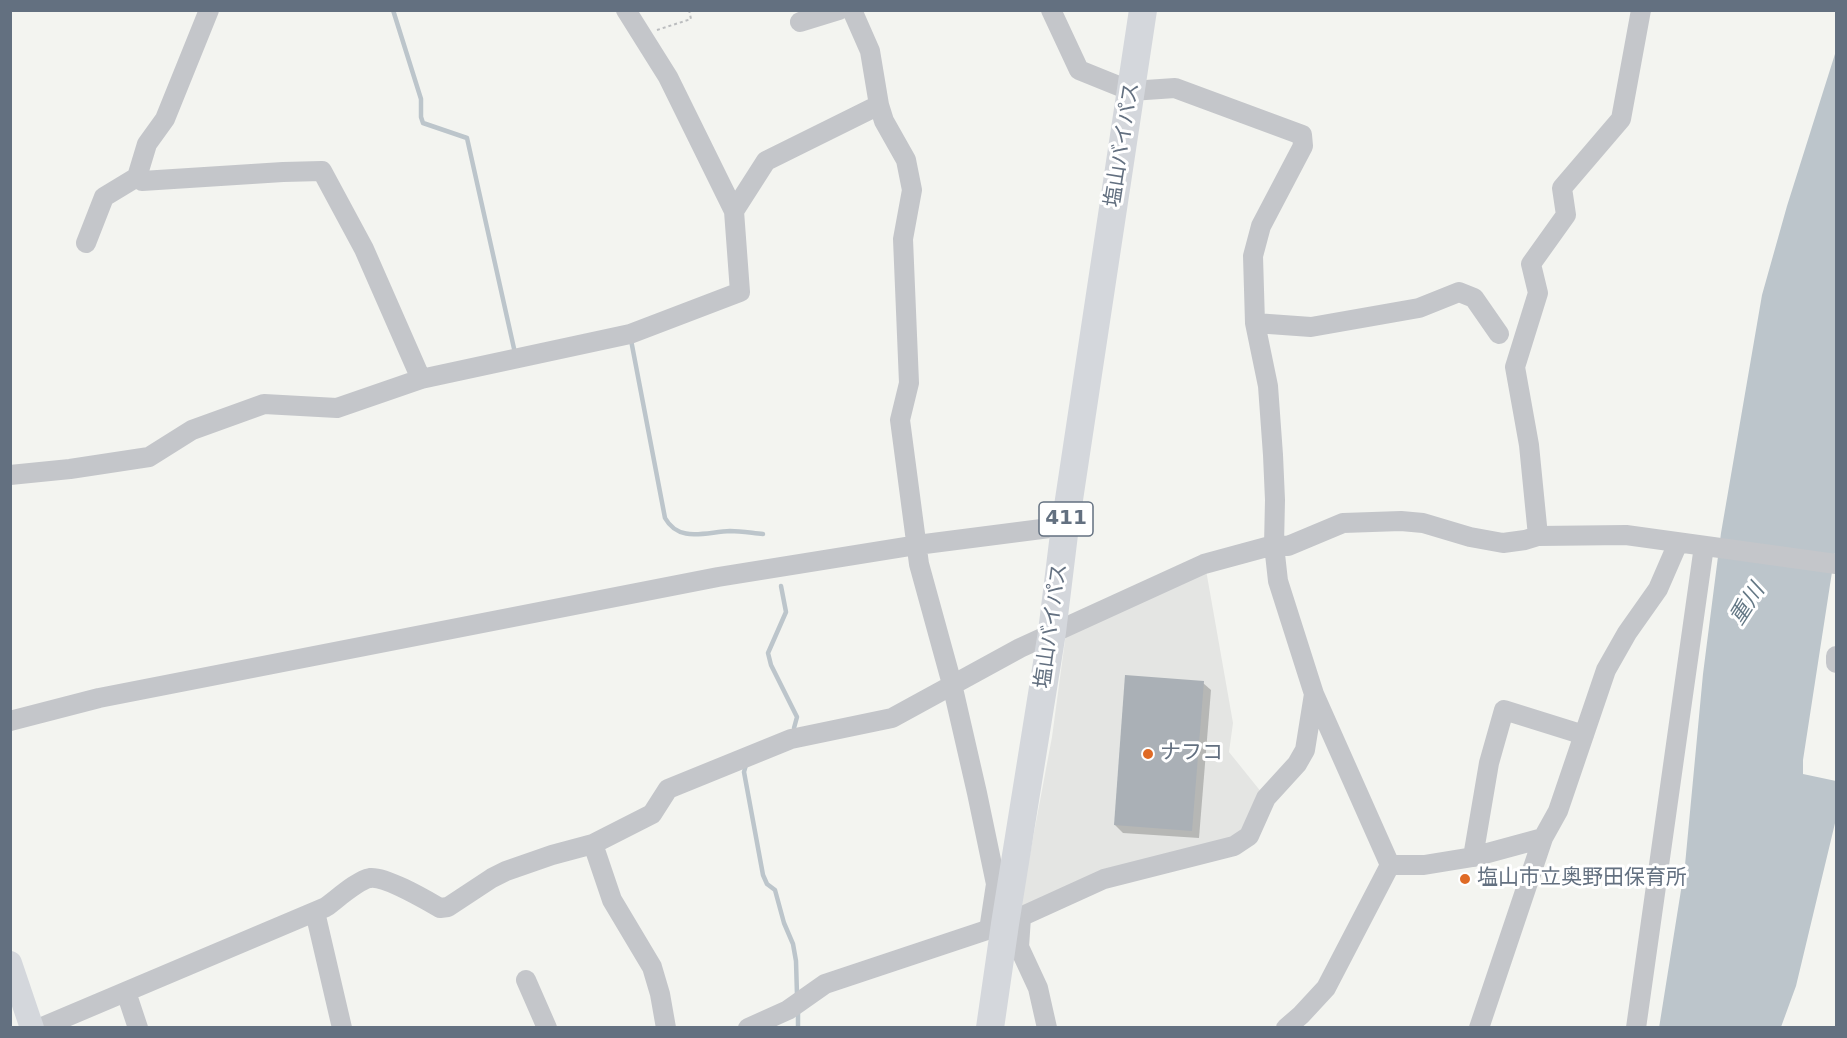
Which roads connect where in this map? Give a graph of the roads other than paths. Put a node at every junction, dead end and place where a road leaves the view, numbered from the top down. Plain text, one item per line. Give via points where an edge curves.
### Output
1 (209, 10) edge
2 (626, 10) edge
3 (839, 10) edge
4 (852, 10) edge
5 (1051, 10) edge
6 (1143, 10) edge
7 (1641, 10) edge
8 (800, 22) dead end
9 (1131, 91) junction
10 (879, 105) junction
11 (137, 177) junction
12 (734, 211) junction
13 (86, 243) dead end
14 (1255, 322) junction
15 (1499, 334) dead end
16 (421, 379) junction
17 (10, 475) edge
18 (1065, 526) junction
19 (1538, 536) junction
20 (1678, 543) junction
21 (917, 544) junction
22 (1274, 545) junction
23 (1704, 546) junction
24 (1836, 564) edge
25 (1052, 632) junction
26 (1836, 656) edge
27 (1836, 663) edge
28 (952, 684) junction
29 (1314, 694) junction
30 (10, 722) edge
31 (1584, 735) junction
32 (1544, 838) junction
33 (592, 844) junction
34 (1473, 857) junction
35 (1390, 865) junction
36 (315, 912) junction
37 (1005, 924) junction
38 (10, 963) edge
39 (526, 980) dead end
40 (126, 992) junction
41 (32, 1028) edge
42 (40, 1028) edge
43 (138, 1028) edge
44 (342, 1028) edge
45 (547, 1028) edge
46 (666, 1028) edge
47 (748, 1028) edge
48 (990, 1028) edge
49 (1047, 1028) edge
50 (1286, 1028) edge
51 (1479, 1028) edge
52 (1636, 1028) edge

1 - 11 street via 165,119 147,144
2 - 12 street via 668,77
3 - 8 street
4 - 10 street via 870,51
5 - 9 street via 1080,70
6 - 9 highway, 塩山バイパス / 411
7 - 19 street via 1621,119 1562,188 1566,215 1531,264 1538,293 1515,367 1529,445
9 - 14 street via 1175,88 1302,135 1303,146 1262,226 1253,256
9 - 18 highway, 塩山バイパス / 411
10 - 12 street via 766,161
10 - 21 street via 884,122 906,160 912,190 903,238 909,383 900,420
11 - 13 street via 104,197
11 - 16 street via 142,181 322,171 364,249
12 - 16 street via 740,292 630,334
14 - 15 street via 1311,327 1419,308 1459,292 1474,298
14 - 22 street via 1269,397
16 - 17 street via 337,408 264,404 192,430 149,457
18 - 21 street
18 - 25 highway, 塩山バイパス / 411
19 - 20 street via 1626,535
19 - 22 street via 1503,543 1423,523 1366,522 1343,523 1288,546
20 - 23 street
20 - 31 street via 1658,589 1606,670
21 - 28 street
21 - 30 street via 480,622 99,698
22 - 25 street via 1204,564
22 - 29 street via 1278,581
23 - 24 street
23 - 52 street
25 - 28 street
25 - 37 highway, 塩山バイパス / 411
26 - 27 street
28 - 33 street via 892,718 791,739 668,789 652,814
28 - 37 street
29 - 35 street
29 - 37 street via 1305,750 1266,798 1249,836 1234,846 1104,879
31 - 32 street via 1558,811
31 - 34 street via 1504,710 1489,763
32 - 34 street
32 - 51 street
33 - 36 street via 507,871 448,907 440,908 383,879 371,878
33 - 46 street via 612,900 652,967
34 - 35 street via 1424,865
35 - 50 street via 1326,988
36 - 40 street
36 - 44 street
37 - 47 street via 825,984 788,1010
37 - 48 highway, 塩山バイパス / 411
37 - 49 street via 1038,988
38 - 41 main road
39 - 45 street
40 - 42 street
40 - 43 street

